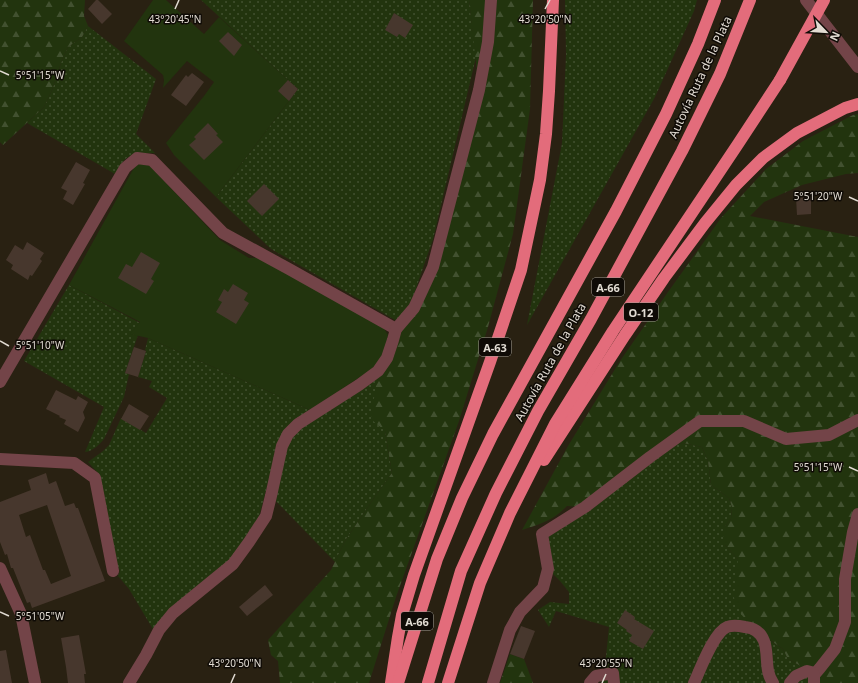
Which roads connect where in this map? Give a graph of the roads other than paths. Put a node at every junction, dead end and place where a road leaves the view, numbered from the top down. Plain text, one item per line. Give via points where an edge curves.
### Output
1 (491, 0) edge
2 (553, 0) edge
3 (715, 0) edge
4 (750, 0) edge
5 (806, 0) edge
6 (824, 0) edge
7 (858, 67) edge
8 (858, 104) edge
9 (396, 329) junction
10 (0, 382) edge
11 (858, 420) edge
12 (0, 459) edge
13 (510, 513) junction
14 (858, 514) edge
15 (0, 568) edge
16 (113, 571) dead end
17 (814, 679) edge
18 (36, 683) edge
19 (129, 683) edge
20 (392, 683) edge
21 (398, 683) edge
22 (428, 683) edge
23 (448, 683) edge
24 (493, 683) edge
25 (590, 683) edge
26 (614, 683) edge
27 (694, 683) edge
28 (773, 683) edge
29 (790, 683) edge

1 - 9 street via 488,42 479,90 433,267 414,308
2 - 20 highway, A-63 via 545,142 540,180 521,270 414,575 402,615
3 - 21 highway, Autovía Ruta de la Plata / A-66 via 666,114 616,211 492,434 462,498 437,560
4 - 22 highway, Autovía Ruta de la Plata / A-66 via 720,74 682,151 538,411 496,493 461,571
5 - 7 street
6 - 13 highway, bridge via 780,80 554,424
8 - 13 highway, O-12 via 797,133 763,158 736,185 664,278
9 - 10 street via 223,233 152,160 137,158 125,168
9 - 19 street via 388,358 378,371 298,424 288,434 282,446 266,516 233,564 173,613 159,630
11 - 24 street via 829,435 786,439 744,421 700,421 586,507 542,534 548,569 543,588 520,612 510,630
12 - 16 street via 74,463 95,478
13 - 23 highway via 480,584
14 - 17 street via 845,579 845,622 835,649
15 - 18 street via 21,614
17 - 29 street via 811,672 807,671 796,676
25 - 26 street via 596,676 613,673
27 - 28 street via 709,649 721,632 732,626 754,629 760,634 765,642 769,677

